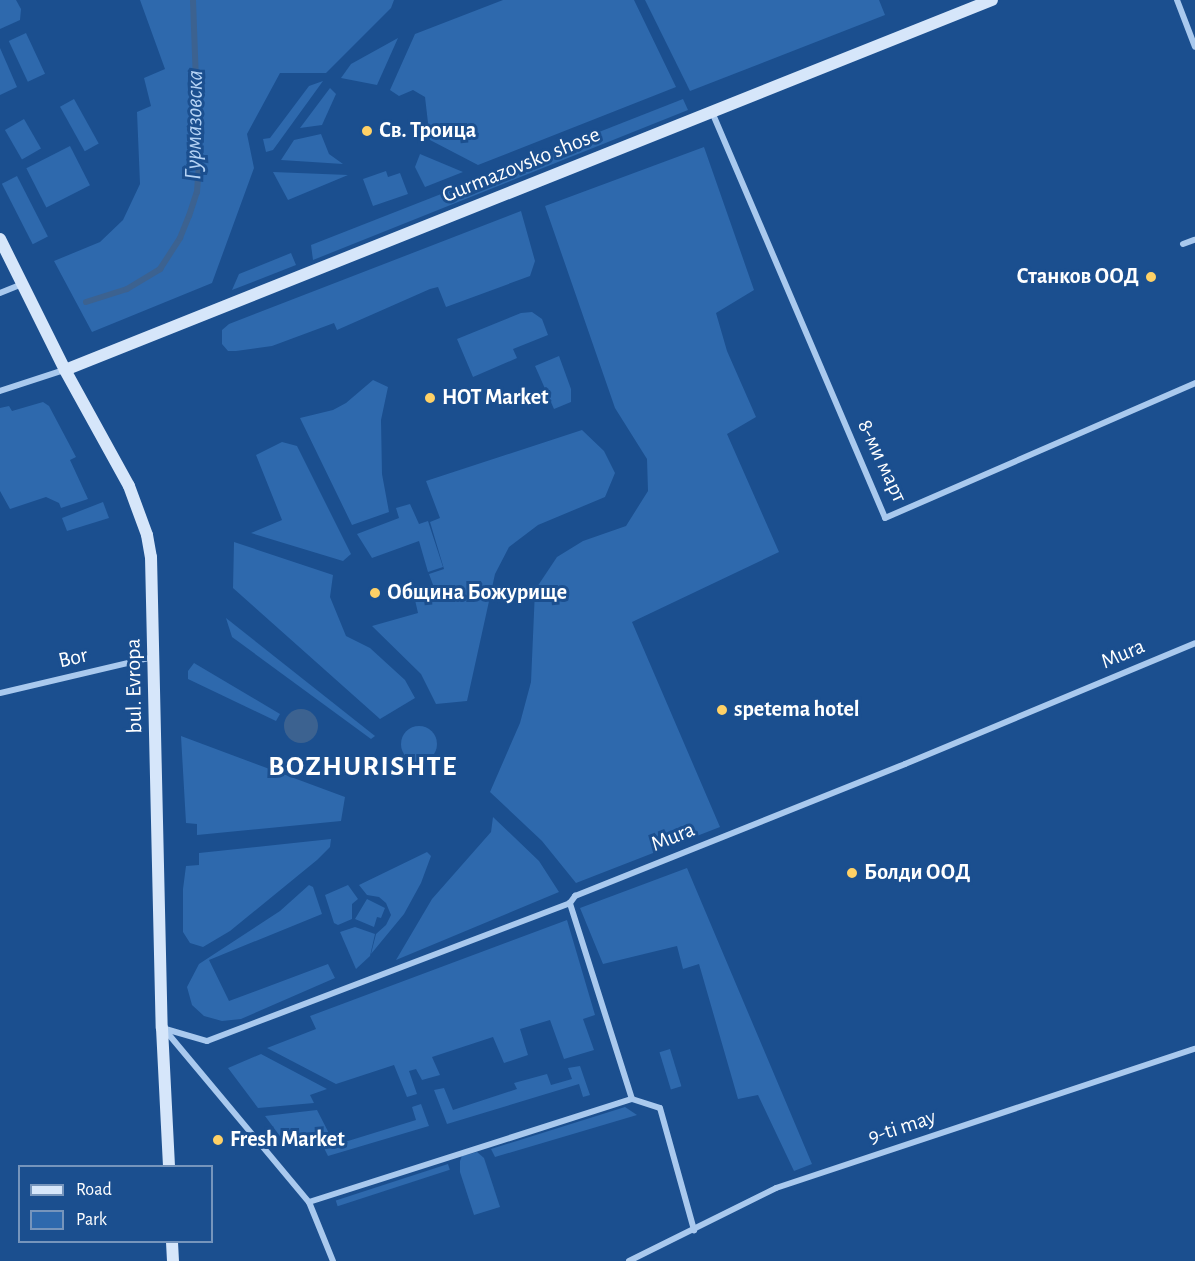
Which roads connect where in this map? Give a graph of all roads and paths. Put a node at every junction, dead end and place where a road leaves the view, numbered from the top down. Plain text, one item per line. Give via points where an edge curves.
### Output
1 (992, 0) edge
2 (1177, 0) edge
3 (1195, 47) edge
4 (712, 112) junction
5 (0, 239) edge
6 (1194, 240) edge
7 (1183, 244) dead end
8 (23, 283) junction
9 (0, 293) edge
10 (65, 370) junction
11 (1195, 382) edge
12 (0, 391) edge
13 (1195, 643) edge
14 (154, 657) junction
15 (0, 693) edge
16 (570, 903) junction
17 (162, 1028) junction
18 (1195, 1049) edge
19 (632, 1099) junction
20 (169, 1165) edge
21 (309, 1202) junction
22 (694, 1230) junction
23 (172, 1243) edge
24 (173, 1261) edge
25 (333, 1261) edge
26 (629, 1261) edge

1 - 4 street, Gurmazovsko shose
2 - 3 street
4 - 10 street, Gurmazovsko shose
4 - 11 street, 8-ми март via 885,518
5 - 8 street, bul. Evropa
6 - 7 street
8 - 9 street
8 - 10 street, bul. Evropa
10 - 12 street
10 - 14 street, bul. Evropa via 141,513 151,556
13 - 16 street, Mura via 575,896
14 - 15 street, Bor
14 - 17 street, bul. Evropa
16 - 17 street, Mura via 207,1041
16 - 19 street
17 - 20 street, bul. Evropa
17 - 21 street
18 - 22 street, 9-ti may via 777,1188
19 - 21 street
19 - 22 street via 660,1108
21 - 25 street
22 - 26 street, 9-ti may
23 - 24 street

